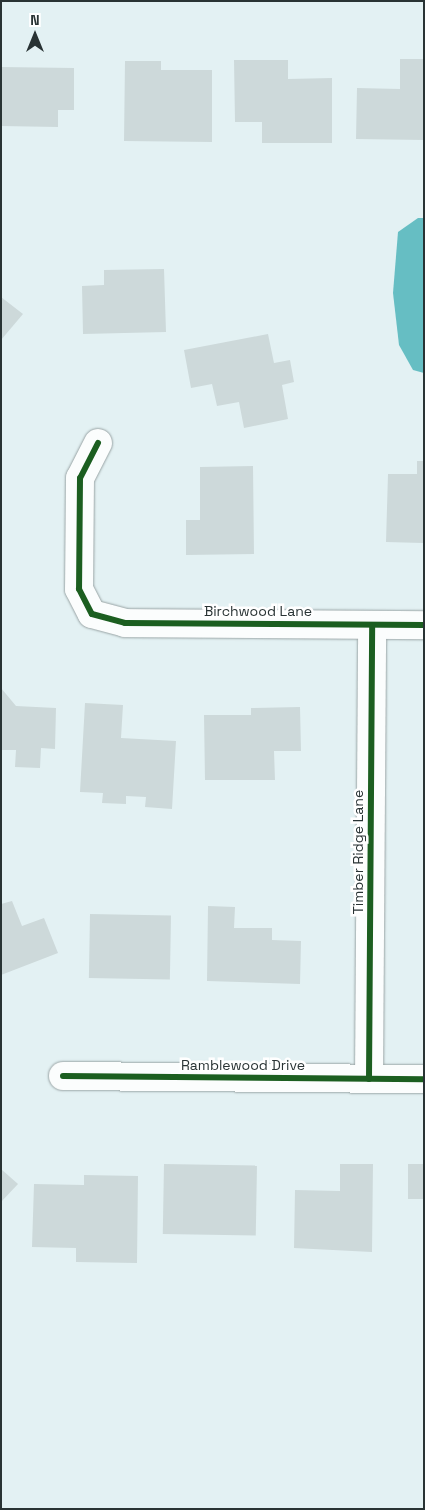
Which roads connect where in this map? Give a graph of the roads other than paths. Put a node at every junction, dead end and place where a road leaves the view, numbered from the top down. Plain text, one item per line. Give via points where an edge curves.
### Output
1 (98, 443) dead end
2 (372, 625) junction
3 (424, 625) edge
4 (63, 1076) dead end
5 (369, 1079) junction
6 (424, 1079) edge

1 - 2 street, Birchwood Lane via 80,478 79,589 92,614 126,622
2 - 3 street, Birchwood Lane
2 - 5 street, Timber Ridge Lane
4 - 5 street, Ramblewood Drive
5 - 6 street, Ramblewood Drive

